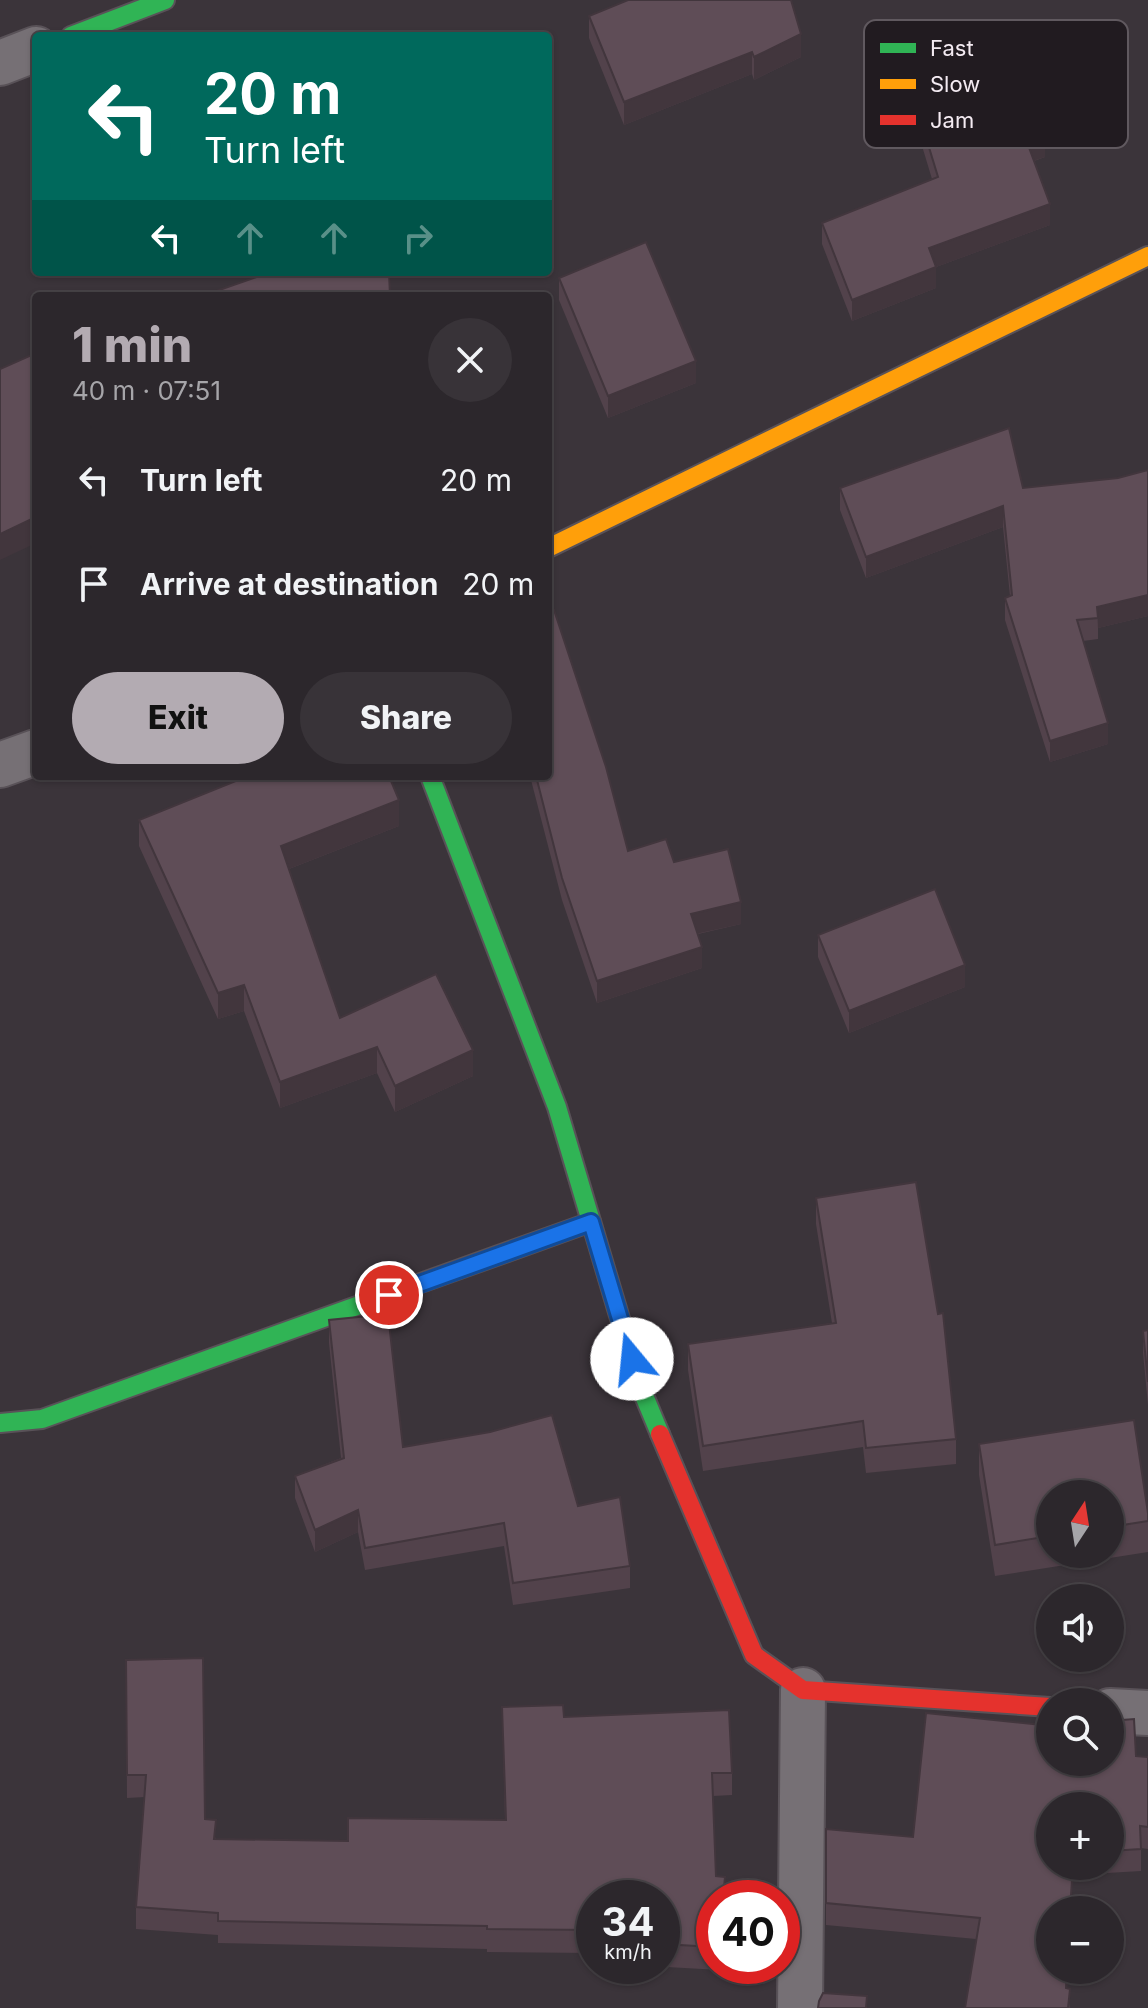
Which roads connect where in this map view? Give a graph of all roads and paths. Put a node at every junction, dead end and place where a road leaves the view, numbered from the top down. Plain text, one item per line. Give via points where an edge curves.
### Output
1 (165, 0) edge
2 (81, 32) edge
3 (32, 51) edge
4 (0, 63) edge
5 (1148, 256) edge
6 (552, 546) edge
7 (32, 753) edge
8 (0, 765) edge
9 (432, 780) edge
10 (591, 1222) junction
11 (0, 1423) edge
12 (803, 1690) junction
13 (1036, 1706) edge
14 (1124, 1712) edge
15 (1148, 1713) edge
16 (800, 2008) edge

1 - 2 street
3 - 4 street
5 - 6 street
7 - 8 street
9 - 10 street via 557,1107
10 - 11 street via 42,1419
10 - 12 street via 640,1386 754,1655
12 - 13 street
12 - 16 street
14 - 15 street

